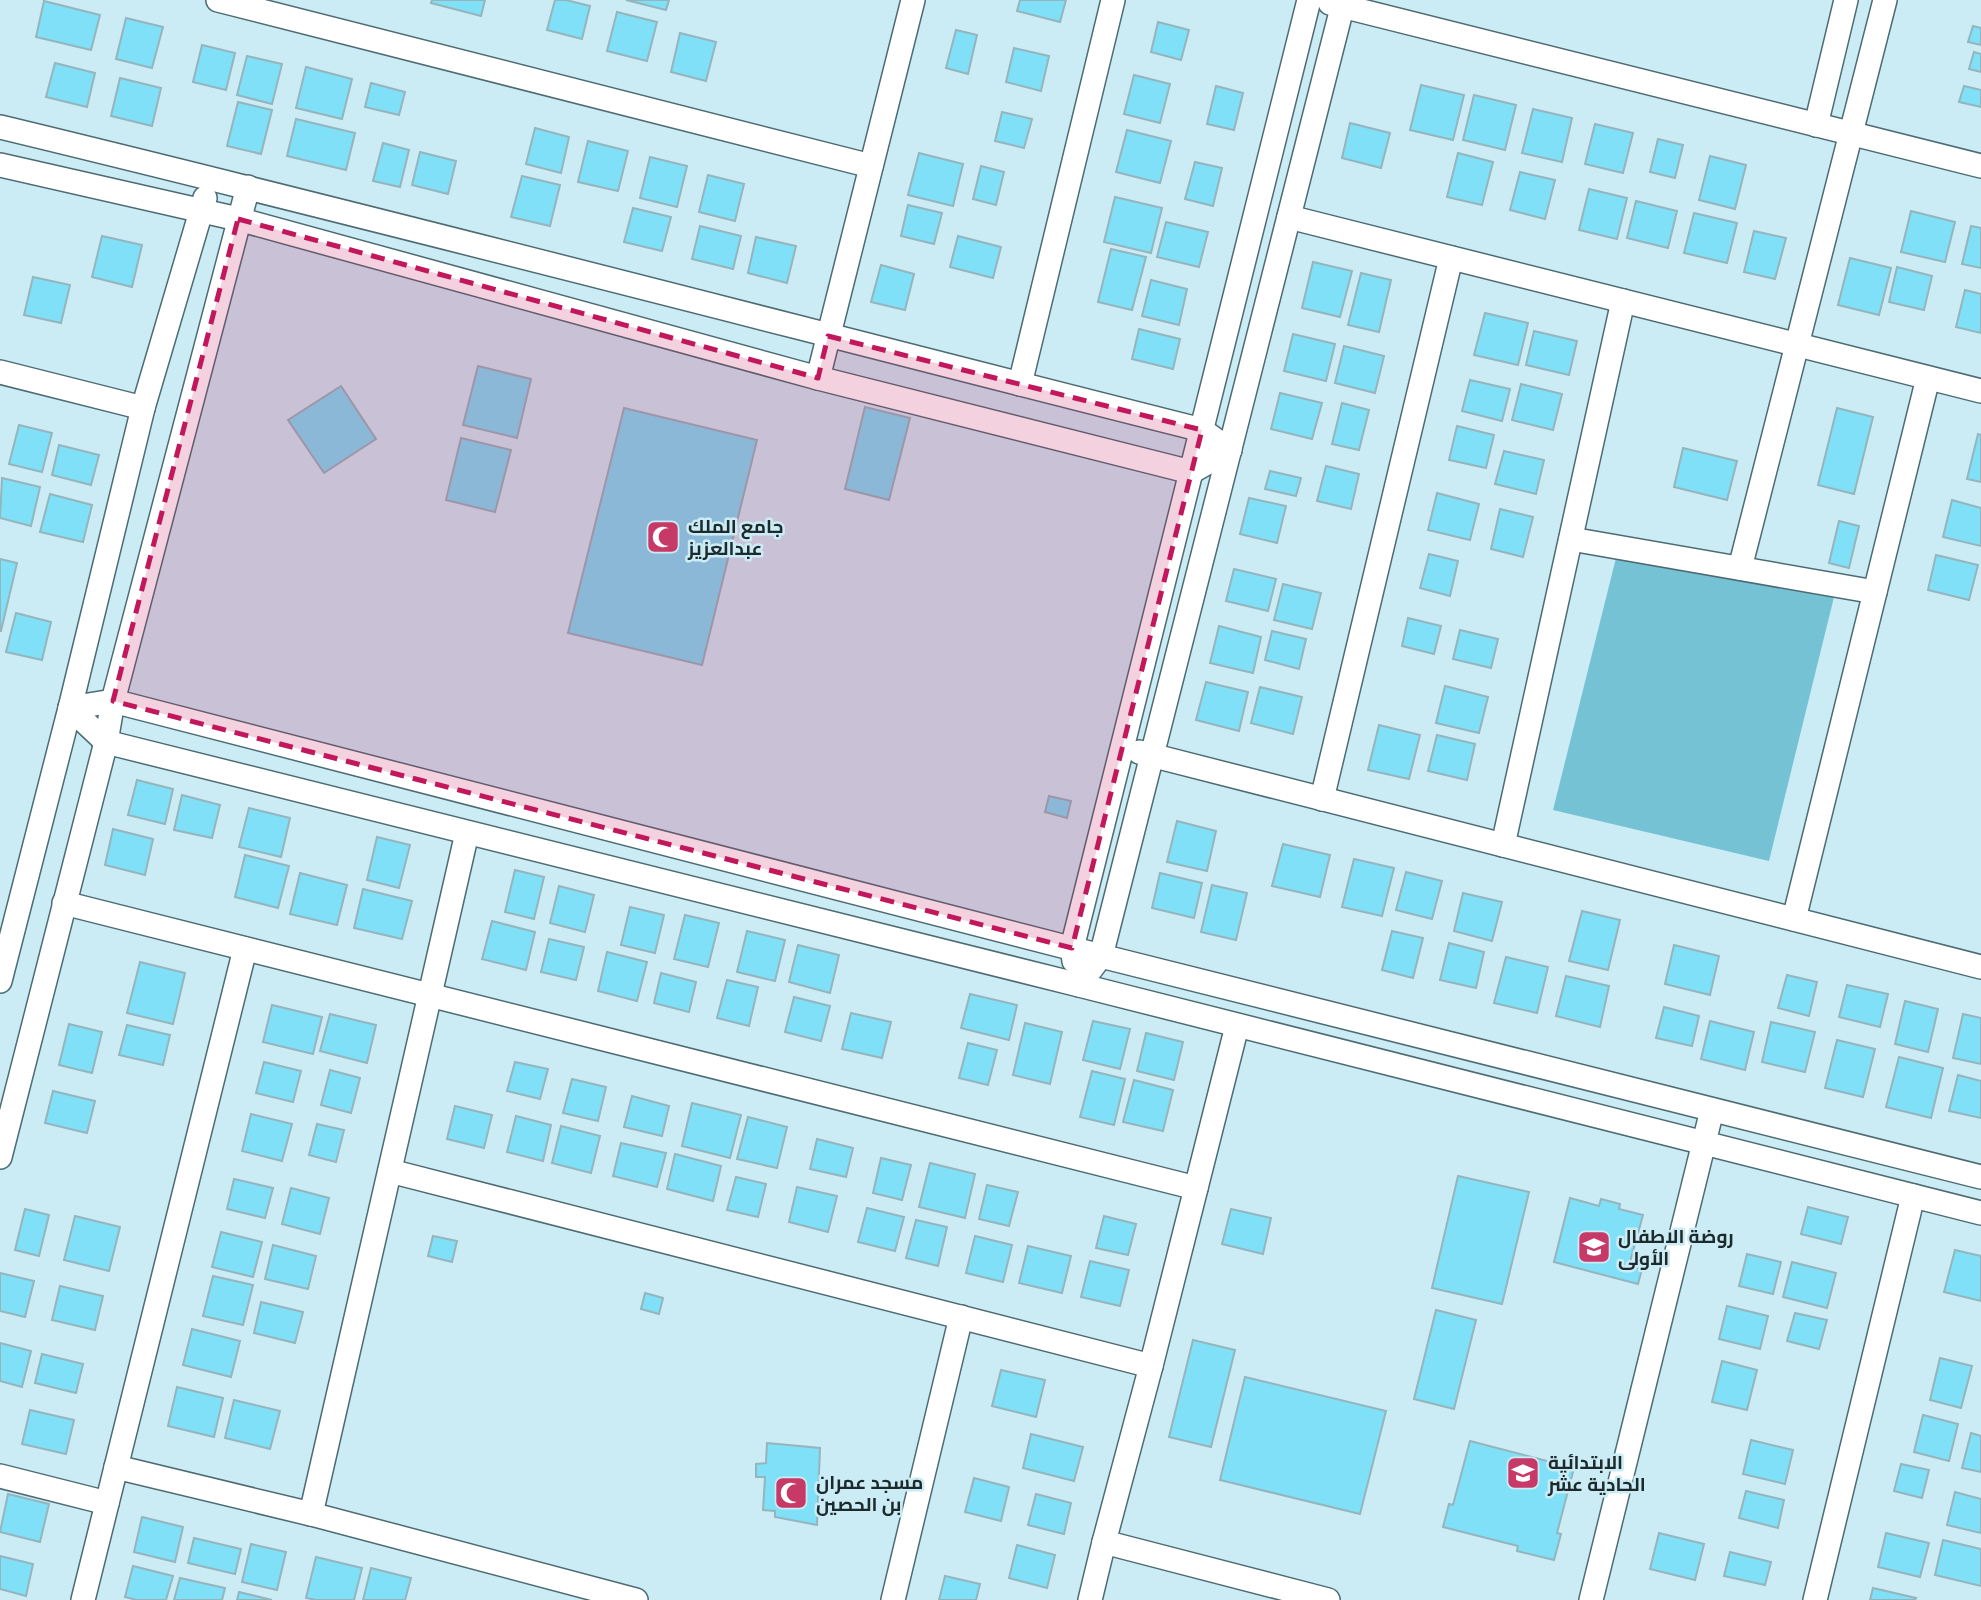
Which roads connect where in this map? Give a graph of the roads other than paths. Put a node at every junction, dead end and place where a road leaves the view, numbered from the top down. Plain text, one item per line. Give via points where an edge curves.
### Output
1 (218, 0) edge
2 (913, 0) edge
3 (1113, 0) edge
4 (1309, 0) edge
5 (1317, 0) edge
6 (1846, 0) edge
7 (1885, 0) edge
8 (1343, 3) edge
9 (1816, 125) junction
10 (0, 127) edge
11 (1852, 134) junction
12 (0, 165) edge
13 (871, 166) junction
14 (1981, 166) edge
15 (210, 178) junction
16 (248, 187) junction
17 (202, 210) junction
18 (1289, 217) junction
19 (238, 219) junction
20 (1451, 258) junction
21 (1623, 301) junction
22 (828, 336) junction
23 (1798, 345) junction
24 (0, 372) edge
25 (818, 378) junction
26 (1928, 378) junction
27 (1020, 384) junction
28 (1981, 391) edge
29 (143, 408) junction
30 (1202, 429) junction
31 (1230, 450) junction
32 (1191, 472) junction
33 (1571, 539) junction
34 (1740, 568) junction
35 (1875, 592) junction
36 (113, 701) junction
37 (70, 708) junction
38 (106, 742) junction
39 (1122, 748) junction
40 (1152, 755) junction
41 (1322, 799) junction
42 (467, 833) junction
43 (1503, 845) junction
44 (64, 903) junction
45 (1794, 919) junction
46 (1072, 948) junction
47 (245, 949) junction
48 (4, 951) edge
49 (1101, 956) junction
50 (1981, 967) edge
51 (0, 981) edge
52 (1079, 985) junction
53 (430, 995) junction
54 (1237, 1026) junction
55 (1712, 1110) junction
56 (1704, 1143) junction
57 (0, 1157) edge
58 (390, 1171) junction
59 (1981, 1177) edge
60 (1196, 1188) junction
61 (1913, 1196) junction
62 (1981, 1213) edge
63 (961, 1317) junction
64 (1151, 1366) junction
65 (116, 1467) junction
66 (0, 1476) edge
67 (107, 1503) junction
68 (311, 1514) junction
69 (1104, 1542) junction
70 (83, 1600) edge
71 (636, 1600) edge
72 (893, 1600) edge
73 (1090, 1600) edge
74 (1328, 1600) edge
75 (1591, 1600) edge
76 (1815, 1600) edge

1 - 13 street
2 - 13 street
3 - 27 street
4 - 30 street
5 - 8 street
6 - 9 street
7 - 11 street
8 - 9 street
8 - 18 street
9 - 11 street
10 - 15 street
11 - 14 street
11 - 23 street
12 - 17 street
13 - 22 street
15 - 16 street
15 - 17 street
16 - 19 street
16 - 22 street
17 - 19 street
17 - 29 street
18 - 20 street
18 - 31 street
19 - 25 street
19 - 36 street
20 - 21 street
20 - 41 street
21 - 23 street
21 - 33 street
22 - 25 street
22 - 27 street
23 - 26 street
23 - 34 street
24 - 29 street
25 - 32 street
26 - 28 street
26 - 35 street
27 - 30 street
29 - 37 street
30 - 31 street
30 - 32 street
31 - 32 street
31 - 40 street
32 - 39 street
33 - 34 street
33 - 43 street
34 - 35 street
35 - 45 street
36 - 37 street
36 - 38 street
36 - 46 street
37 - 38 street
37 - 48 street
38 - 42 street
38 - 44 street
39 - 40 street
39 - 46 street
40 - 41 street
40 - 49 street
41 - 43 street
42 - 52 street
42 - 53 street
43 - 45 street
44 - 47 street
44 - 57 street
45 - 50 street
46 - 49 street
46 - 52 street
47 - 53 street
47 - 65 street
48 - 51 street
49 - 52 street
49 - 55 street
52 - 54 street
53 - 58 street
53 - 60 street
54 - 56 street
54 - 60 street
55 - 56 street
55 - 59 street
56 - 61 street
56 - 75 street
58 - 63 street
58 - 68 street
60 - 64 street
61 - 62 street
61 - 76 street
63 - 64 street
63 - 72 street
64 - 69 street
65 - 67 street
65 - 68 street
66 - 67 street
67 - 70 street
68 - 71 street
69 - 73 street
69 - 74 street

